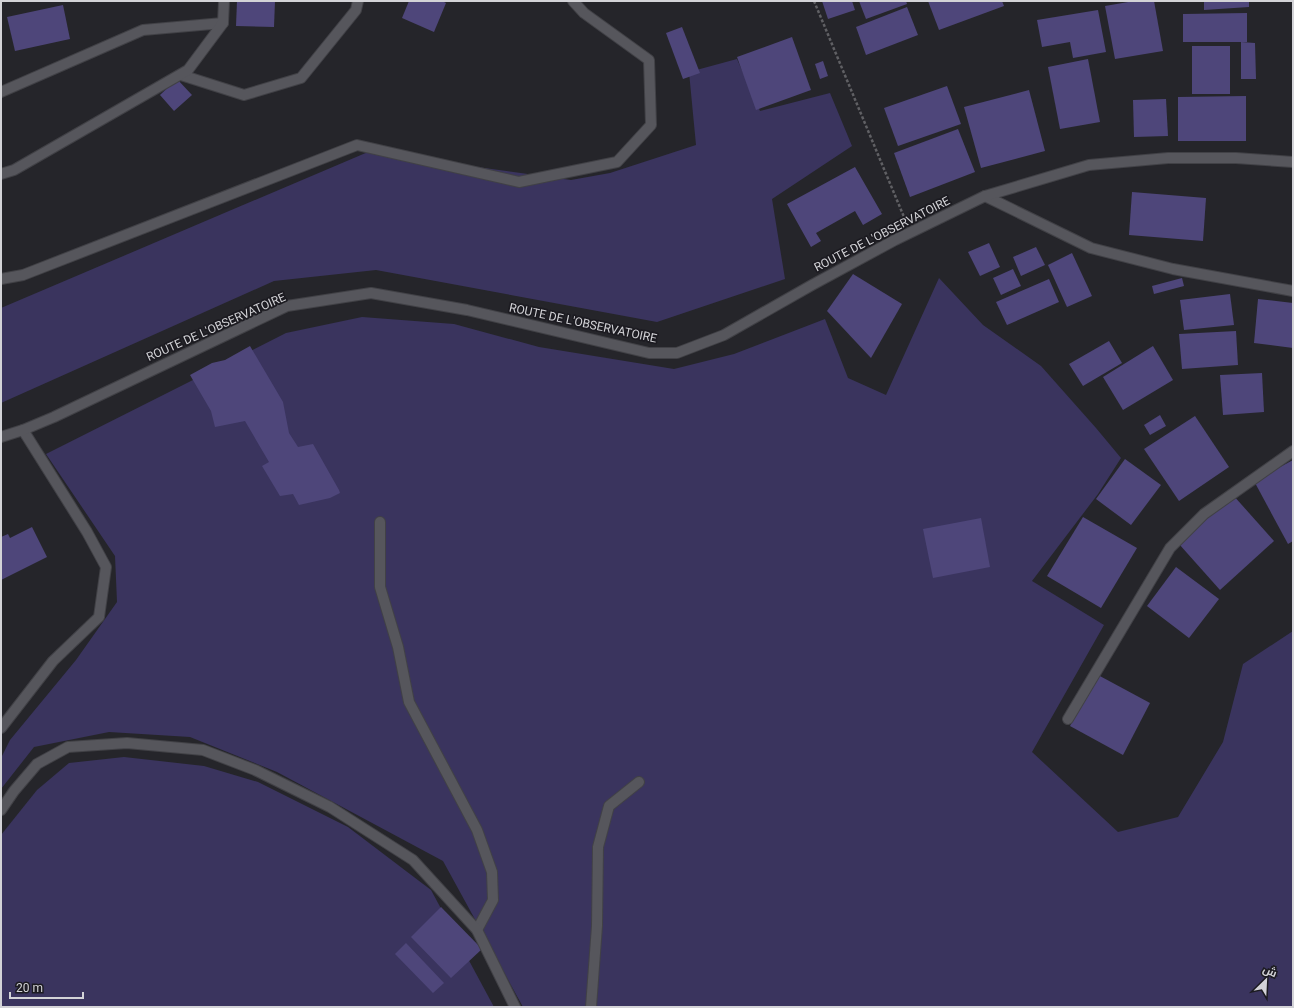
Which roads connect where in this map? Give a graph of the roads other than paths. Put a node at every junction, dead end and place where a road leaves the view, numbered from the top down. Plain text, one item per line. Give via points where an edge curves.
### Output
1 (224, 1) edge
2 (358, 1) edge
3 (573, 1) edge
4 (224, 23) junction
5 (180, 74) junction
6 (1, 92) edge
7 (1293, 162) edge
8 (1, 174) edge
9 (985, 196) junction
10 (1, 279) edge
11 (1293, 291) edge
12 (23, 430) junction
13 (1, 437) edge
14 (1293, 451) edge
15 (380, 522) dead end
16 (1068, 719) dead end
17 (1, 728) edge
18 (639, 782) dead end
19 (1, 810) edge
20 (477, 930) junction
21 (514, 1007) edge
22 (591, 1007) edge

1 - 4 street
2 - 5 street via 356,10 301,78 244,95
3 - 10 street via 584,13 649,60 650,125 617,162 518,182 357,145 23,275
4 - 5 street via 188,70
4 - 6 street via 143,30
5 - 8 street via 14,170
7 - 9 street, ROUTE DE L'OBSERVATOIRE via 1236,158 1168,158 1089,165
9 - 11 street via 1091,248 1172,269
9 - 12 street, ROUTE DE L'OBSERVATOIRE via 812,285 724,335 677,353 649,353 467,310 371,293 287,306
12 - 13 street, ROUTE DE L'OBSERVATOIRE
12 - 17 street via 106,567 99,617 53,661
14 - 16 street via 1204,514 1170,548
15 - 20 street via 380,586 398,647 409,702 477,830 492,872 493,900
18 - 22 street via 608,806 598,847 597,926
19 - 20 street via 37,764 68,747 127,743 203,750 255,770 330,807 413,860
20 - 21 street

